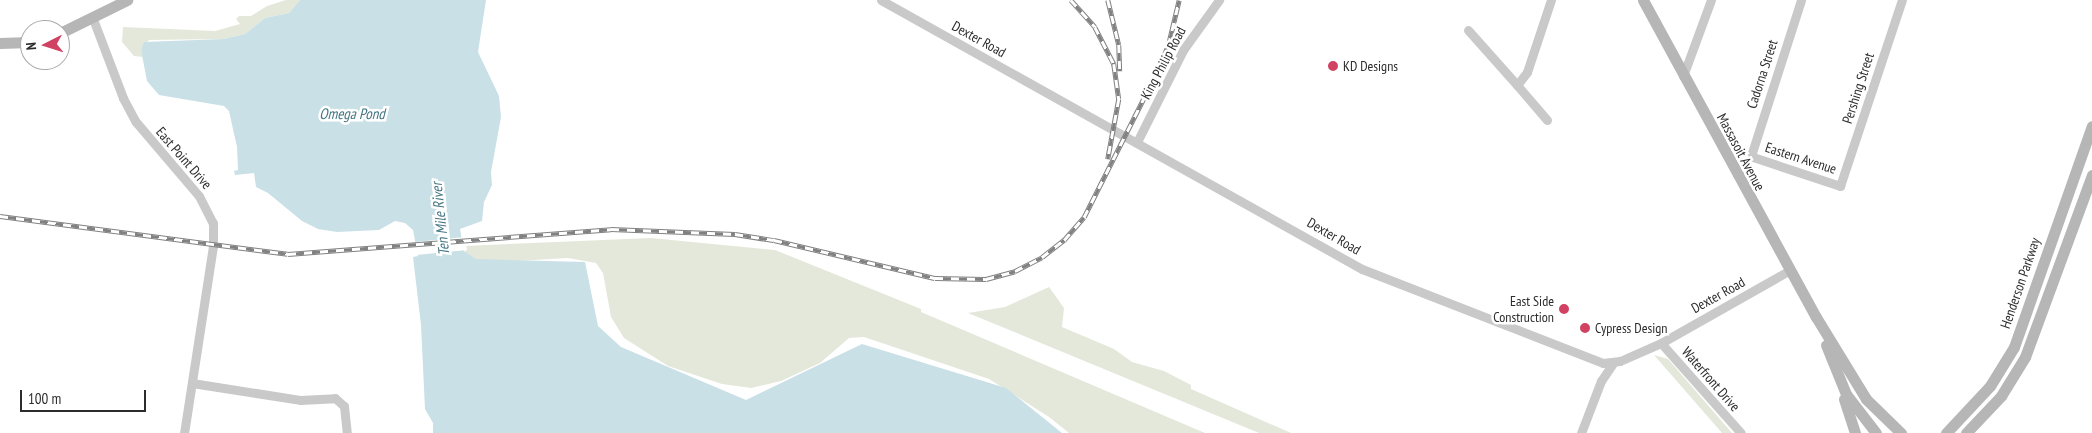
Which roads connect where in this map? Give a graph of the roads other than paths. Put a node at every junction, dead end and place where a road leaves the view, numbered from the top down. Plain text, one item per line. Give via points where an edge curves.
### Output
1 (127, 0) edge
2 (881, 0) edge
3 (1219, 0) edge
4 (1551, 0) edge
5 (1643, 0) edge
6 (1711, 0) edge
7 (1801, 0) edge
8 (1902, 0) edge
9 (93, 19) junction
10 (70, 29) edge
11 (1468, 30) dead end
12 (20, 42) edge
13 (0, 43) edge
14 (1683, 76) junction
15 (1517, 85) junction
16 (1548, 120) dead end
17 (2092, 126) edge
18 (1137, 142) junction
19 (1753, 157) joint
20 (2092, 175) edge
21 (1840, 186) joint
22 (1790, 270) junction
23 (1816, 317) junction
24 (1661, 343) junction
25 (1830, 354) junction
26 (1613, 363) junction
27 (192, 383) junction
28 (184, 433) edge
29 (347, 433) edge
30 (1580, 433) edge
31 (1740, 433) edge
32 (1855, 433) edge
33 (1876, 433) edge
34 (1900, 433) edge
35 (1946, 433) edge
36 (1966, 433) edge

1 - 9 main road
2 - 18 street, Dexter Road
3 - 18 street, King Philip Road via 1183,50
4 - 15 street via 1527,72
5 - 14 main road, Massasoit Avenue
6 - 14 street
7 - 19 street, Cadorna Street via 1752,148
8 - 21 street, Pershing Street
9 - 10 main road
9 - 27 street, East Point Drive via 123,98 136,122 199,196 213,223 213,246
11 - 15 street
12 - 13 main road
14 - 22 main road, Massasoit Avenue
15 - 16 street
17 - 35 main road, Henderson Parkway via 2014,347 1990,386
18 - 26 street, Dexter Road via 1362,268 1585,356
19 - 21 street, Eastern Avenue
20 - 36 main road via 2025,357 1996,402
22 - 23 main road, Massasoit Avenue
22 - 24 street, Dexter Road
23 - 25 main road, Massasoit Avenue
23 - 34 main road, Massasoit Avenue via 1866,399
24 - 26 street, Dexter Road
24 - 31 street, Waterfront Drive
25 - 32 main road
25 - 33 main road, Massasoit Avenue via 1850,400
26 - 30 street
27 - 28 street, East Point Drive
27 - 29 street via 300,400 335,398 344,406

